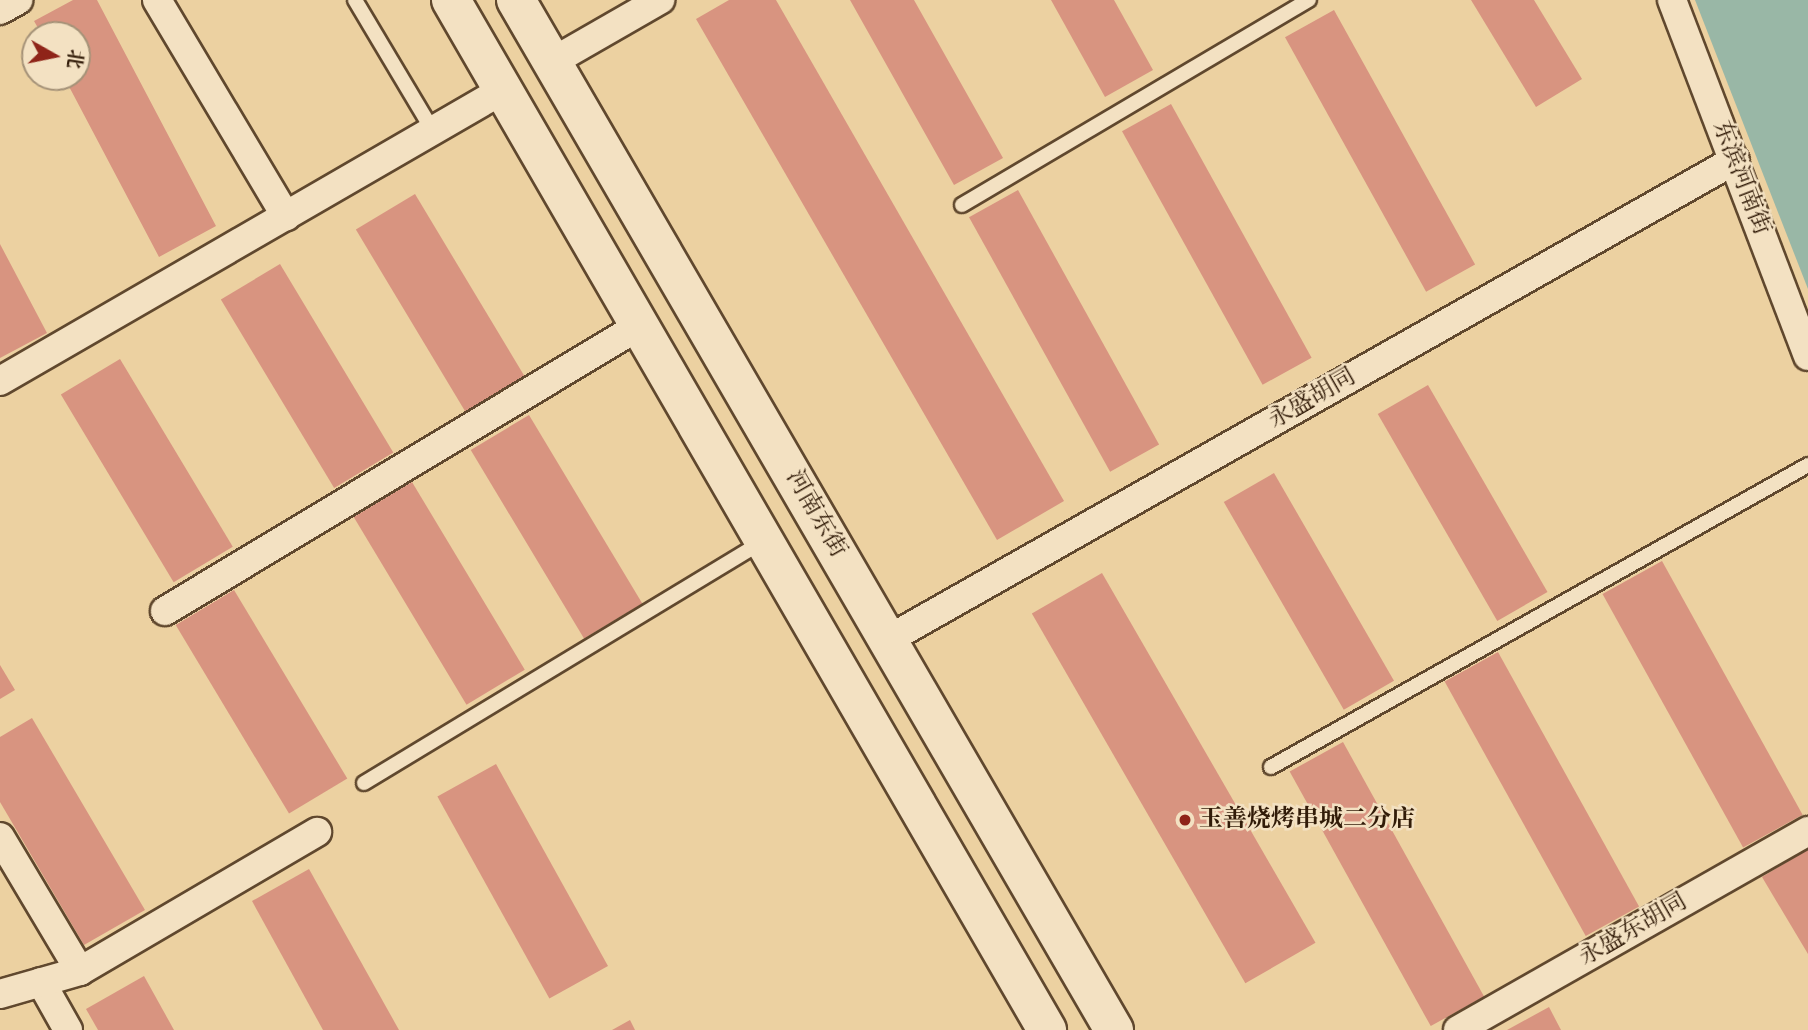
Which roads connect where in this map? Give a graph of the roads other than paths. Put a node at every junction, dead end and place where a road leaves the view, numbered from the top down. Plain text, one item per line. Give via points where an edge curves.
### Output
1 (18, 0) edge
2 (157, 0) edge
3 (355, 0) edge
4 (451, 0) edge
5 (516, 0) edge
6 (660, 0) edge
7 (1309, 0) edge
8 (1672, 0) edge
9 (0, 10) edge
10 (552, 62) junction
11 (503, 90) junction
12 (433, 131) junction
13 (1735, 160) junction
14 (962, 205) dead end
15 (285, 216) junction
16 (639, 326) junction
17 (1808, 356) edge
18 (0, 381) edge
19 (1808, 466) edge
20 (764, 541) junction
21 (165, 611) dead end
22 (889, 639) junction
23 (1271, 766) dead end
24 (365, 783) dead end
25 (1808, 831) edge
26 (317, 832) dead end
27 (0, 837) edge
28 (80, 971) junction
29 (41, 982) junction
30 (0, 994) edge
31 (68, 1030) edge
32 (1047, 1030) edge
33 (1114, 1030) edge
34 (1458, 1030) edge

1 - 9 street
2 - 15 street
3 - 12 lane
4 - 11 main road
5 - 10 main road, 河南东街
6 - 10 street
7 - 14 lane
8 - 13 street, 东滨河南街
10 - 22 main road, 河南东街
11 - 12 street
11 - 16 main road
12 - 15 street
13 - 17 street, 东滨河南街
13 - 22 street, 永盛胡同
15 - 18 street
16 - 20 main road
16 - 21 street
19 - 23 lane
20 - 24 lane
20 - 32 main road
22 - 33 main road, 河南东街
25 - 34 street, 永盛东胡同
26 - 28 street
27 - 28 street
28 - 29 street
29 - 30 street
29 - 31 street

